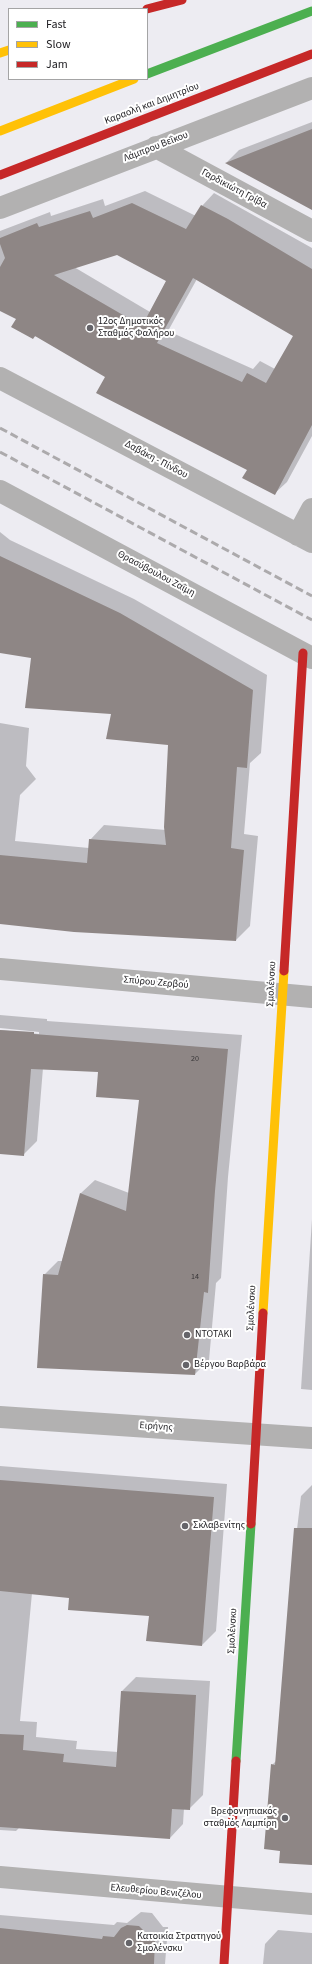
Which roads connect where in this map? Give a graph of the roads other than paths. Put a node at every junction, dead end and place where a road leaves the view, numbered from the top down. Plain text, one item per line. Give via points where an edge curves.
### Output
1 (182, 0) edge
2 (148, 9) edge
3 (312, 11) edge
4 (312, 54) edge
5 (148, 74) edge
6 (131, 80) edge
7 (312, 88) edge
8 (0, 131) edge
9 (156, 147) junction
10 (0, 174) edge
11 (0, 208) edge
12 (312, 231) edge
13 (0, 378) edge
14 (0, 491) edge
15 (312, 509) edge
16 (305, 539) edge
17 (308, 655) edge
18 (0, 969) edge
19 (282, 994) junction
20 (312, 996) edge
21 (0, 1417) edge
22 (256, 1434) junction
23 (312, 1438) edge
24 (0, 1877) edge
25 (228, 1898) junction
26 (312, 1904) edge
27 (224, 1964) edge

1 - 2 street
3 - 5 street
4 - 10 street, Καραολή και Δημητρίου
6 - 8 street
7 - 9 street, Λάμπρου Βεΐκου
9 - 11 street, Λάμπρου Βεΐκου
9 - 12 street, Γαρδικιώτη Γρίβα
13 - 16 street, Δαβάκη - Πίνδου
14 - 17 street, Θρασύβουλου Ζαΐμη
15 - 16 street
17 - 19 street, Σμολένσκυ
18 - 19 street, Σπύρου Ζερβού
19 - 20 street, Σπύρου Ζερβού
19 - 22 street, Σμολένσκυ
21 - 22 street, Ειρήνης
22 - 23 street, Ειρήνης
22 - 25 street, Σμολένσκυ
24 - 25 street, Ελευθερίου Βενιζέλου
25 - 26 street, Ελευθερίου Βενιζέλου
25 - 27 street, Σμολένσκυ

